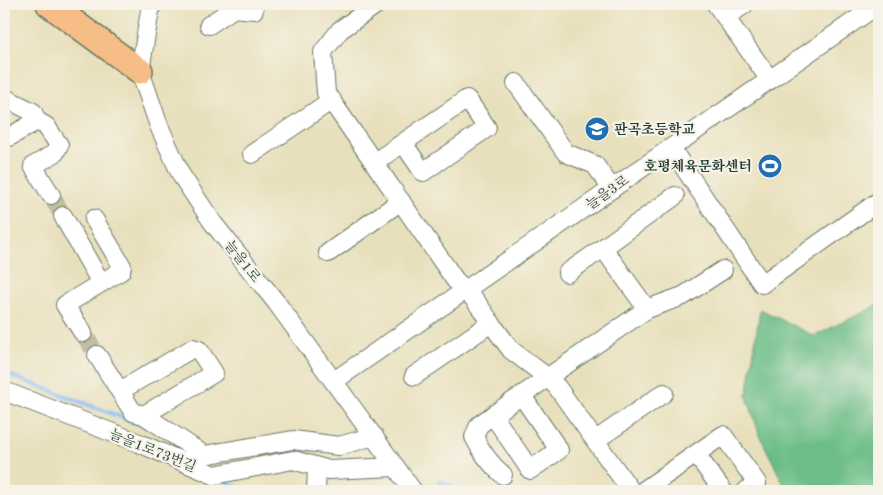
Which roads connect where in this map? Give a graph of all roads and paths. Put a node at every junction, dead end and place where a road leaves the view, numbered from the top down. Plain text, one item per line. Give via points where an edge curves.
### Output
1 (49, 4) edge
2 (152, 4) edge
3 (376, 4) edge
4 (745, 4) edge
5 (879, 4) edge
6 (233, 6) edge
7 (254, 10) dead end
8 (721, 11) edge
9 (209, 25) dead end
10 (140, 71) junction
11 (770, 80) junction
12 (516, 83) dead end
13 (332, 100) junction
14 (4, 102) edge
15 (37, 121) junction
16 (9, 138) dead end
17 (403, 143) junction
18 (671, 148) junction
19 (252, 154) dead end
20 (375, 162) junction
21 (612, 189) junction
22 (51, 195) tunnel mouth
23 (675, 196) dead end
24 (401, 201) junction
25 (879, 201) edge
26 (63, 216) tunnel mouth
27 (94, 219) dead end
28 (603, 248) junction
29 (328, 253) dead end
30 (723, 270) dead end
31 (566, 273) dead end
32 (101, 283) junction
33 (465, 290) junction
34 (647, 309) junction
35 (491, 323) junction
36 (83, 333) tunnel mouth
37 (97, 355) tunnel mouth
38 (414, 376) dead end
39 (547, 377) junction
40 (334, 381) junction
41 (120, 391) junction
42 (4, 392) edge
43 (664, 393) dead end
44 (522, 396) junction
45 (144, 415) junction
46 (493, 416) junction
47 (374, 436) junction
48 (596, 440) junction
49 (696, 454) junction
50 (317, 467) junction
51 (395, 467) junction
52 (503, 475) dead end
53 (316, 491) edge
54 (413, 491) edge
55 (631, 491) edge
56 (643, 491) edge
57 (723, 491) edge
58 (746, 491) edge

1 - 10 highway
2 - 10 street, 늘을1로
3 - 13 street via 340,30 323,52 326,92
4 - 8 street
5 - 11 street, 늘을3로
6 - 7 street
6 - 9 street
8 - 11 street
10 - 40 street, 늘을1로 via 181,175 213,223
11 - 18 street, 늘을3로
12 - 21 street via 566,153 595,165
13 - 19 street
13 - 20 street
14 - 15 street via 7,99 33,112
15 - 16 street
15 - 22 street via 46,126 59,145 55,153 33,166
17 - 17 street via 467,99 487,128 423,172
17 - 20 street
18 - 21 street, 늘을3로
18 - 25 street via 762,284
20 - 24 street
21 - 33 street, 늘을3로
23 - 28 street
24 - 29 street
24 - 33 street
26 - 32 street
27 - 32 street via 122,266 121,271
28 - 31 street
28 - 34 street
30 - 34 street via 683,296
32 - 36 street via 64,305
33 - 35 street
33 - 40 street, 늘을3로
34 - 39 street
35 - 38 street
35 - 39 street via 511,350
37 - 41 street
39 - 44 street
39 - 48 street
40 - 47 street, 늘을1로
41 - 45 street via 133,412
41 - 45 street via 193,348 199,350 214,373
42 - 50 street, 늘을1로73번길 via 214,475 293,460
43 - 48 street
44 - 46 street
44 - 46 street via 559,450 530,470
45 - 47 street via 204,455 293,440 340,446
46 - 52 street via 479,425 474,437
47 - 51 street, 늘을1로
48 - 55 street
49 - 56 street
49 - 57 street
49 - 58 street via 723,435 757,484
50 - 51 street, 늘을1로73번길 via 328,470
50 - 53 street
51 - 54 street, 늘을1로

